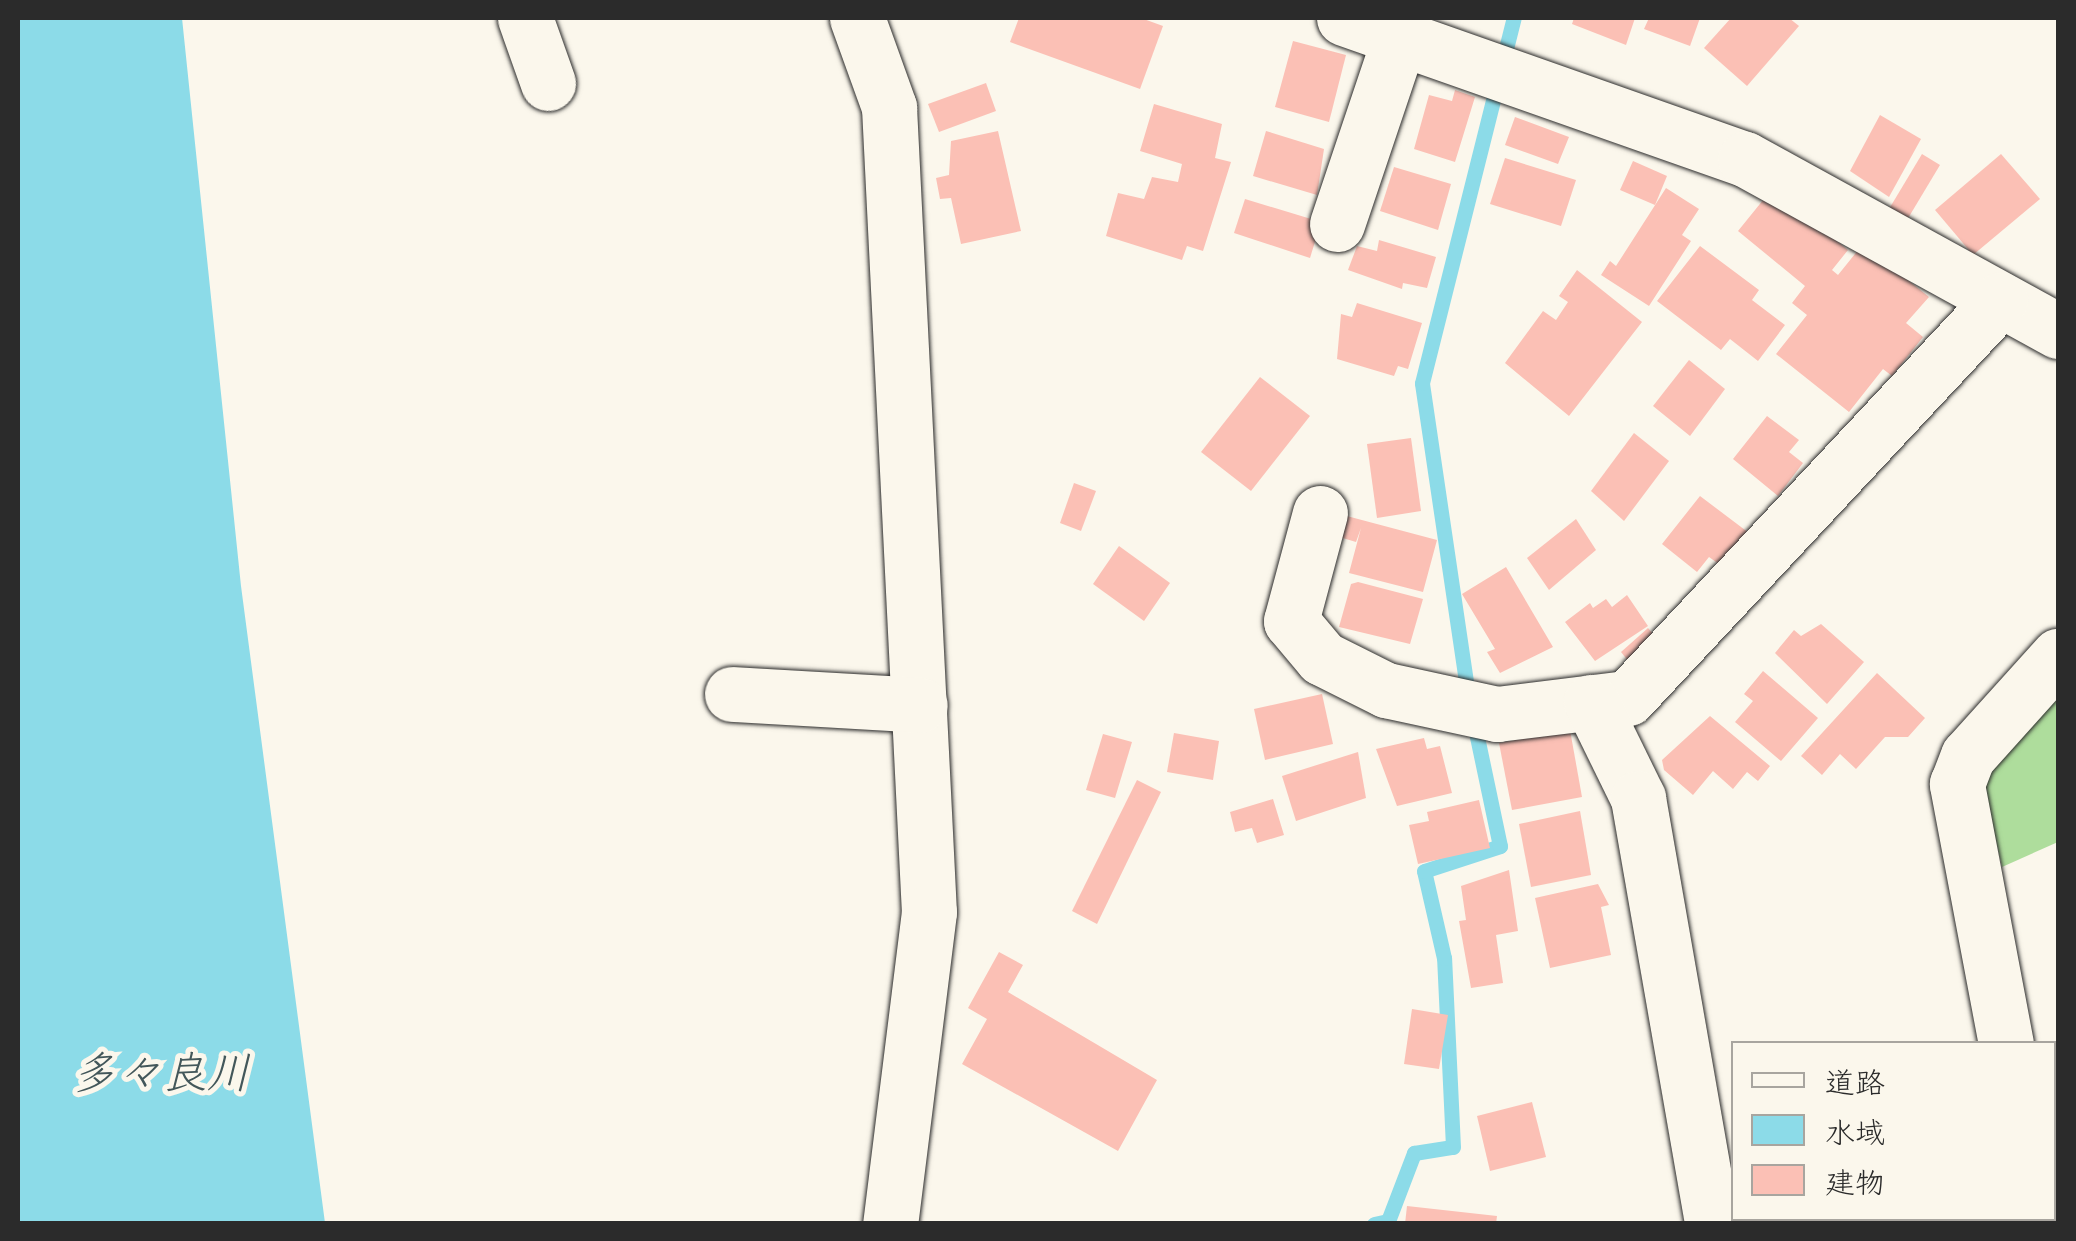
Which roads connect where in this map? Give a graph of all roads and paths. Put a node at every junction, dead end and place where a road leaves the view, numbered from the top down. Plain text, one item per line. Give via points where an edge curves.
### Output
1 (525, 18) edge
2 (857, 18) edge
3 (1344, 18) edge
4 (1400, 37) junction
5 (548, 83) dead end
6 (1338, 224) dead end
7 (2000, 300) junction
8 (2058, 331) edge
9 (1320, 513) dead end
10 (2058, 656) edge
11 (732, 694) dead end
12 (1592, 702) junction
13 (920, 705) junction
14 (2005, 1041) edge
15 (890, 1224) edge
16 (1712, 1224) edge

1 - 5 street
2 - 13 street via 889,107
3 - 4 street
4 - 6 street
4 - 7 street via 1745,158
7 - 8 street
7 - 12 street via 1628,698
9 - 12 street via 1291,620 1322,658 1386,690 1496,714
10 - 14 street via 1968,756 1957,784
11 - 13 street
12 - 16 street via 1638,798
13 - 15 street via 929,912

